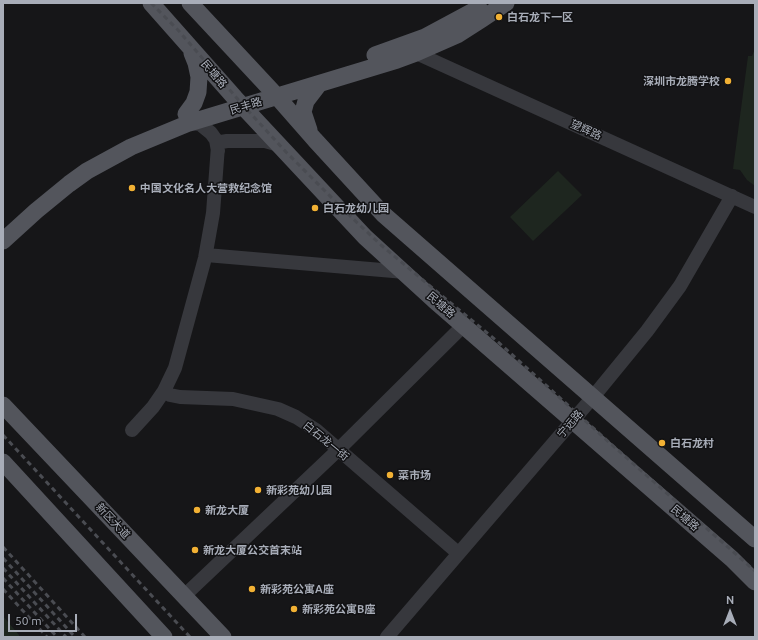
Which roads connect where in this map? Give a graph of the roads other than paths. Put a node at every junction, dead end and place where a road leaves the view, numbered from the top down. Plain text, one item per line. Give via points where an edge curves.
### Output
1 (152, 3) edge
2 (190, 3) edge
3 (486, 3) edge
4 (506, 3) edge
5 (188, 44) junction
6 (416, 53) junction
7 (319, 84) junction
8 (273, 92) junction
9 (239, 102) junction
10 (187, 118) junction
11 (315, 140) junction
12 (279, 145) junction
13 (218, 151) junction
14 (732, 196) junction
15 (755, 207) edge
16 (3, 228) edge
17 (3, 241) edge
18 (206, 255) junction
19 (405, 272) junction
20 (464, 325) junction
21 (164, 392) junction
22 (592, 397) junction
23 (3, 405) edge
24 (573, 420) junction
25 (132, 430) dead end
26 (338, 450) junction
27 (3, 462) edge
28 (755, 539) edge
29 (458, 554) junction
30 (755, 582) edge
31 (184, 596) junction
32 (164, 637) edge
33 (223, 637) edge
34 (387, 637) edge

1 - 5 main road, 民塘路
2 - 8 main road
3 - 8 main road, 民丰路 via 418,39
4 - 6 main road, 民丰路 via 457,34
5 - 9 main road, 民塘路
5 - 10 main road via 199,77 198,92
6 - 7 main road, 民丰路
6 - 14 street, 望辉路
7 - 8 main road, 民丰路
7 - 11 main road via 306,101 303,112 307,127
8 - 9 main road, 民丰路
8 - 11 main road
9 - 10 main road, 民丰路
9 - 12 main road, 民塘路
10 - 13 street via 211,133 216,140
10 - 16 main road, 民丰路 via 140,130 103,149 47,188
10 - 17 main road, 民丰路 via 87,171 52,197
11 - 22 main road via 383,214
12 - 13 street via 266,141 227,141 220,143
12 - 19 main road, 民塘路 via 365,237
13 - 18 street via 213,213
14 - 15 street, 望辉路
14 - 22 street, 宁远路 via 665,308
18 - 19 street
18 - 21 street via 175,368
19 - 20 main road, 民塘路
20 - 24 main road, 民塘路
20 - 26 street
21 - 25 street
21 - 26 street, 白石龙一街 via 180,396 232,398 278,409 306,423
22 - 24 street, 宁远路
22 - 28 main road
23 - 31 main road, 新区大道
24 - 29 street, 宁远路
24 - 30 main road, 民塘路
26 - 29 street, 白石龙一街
26 - 31 street
27 - 32 main road
29 - 34 street, 宁远路
31 - 33 main road, 新区大道

